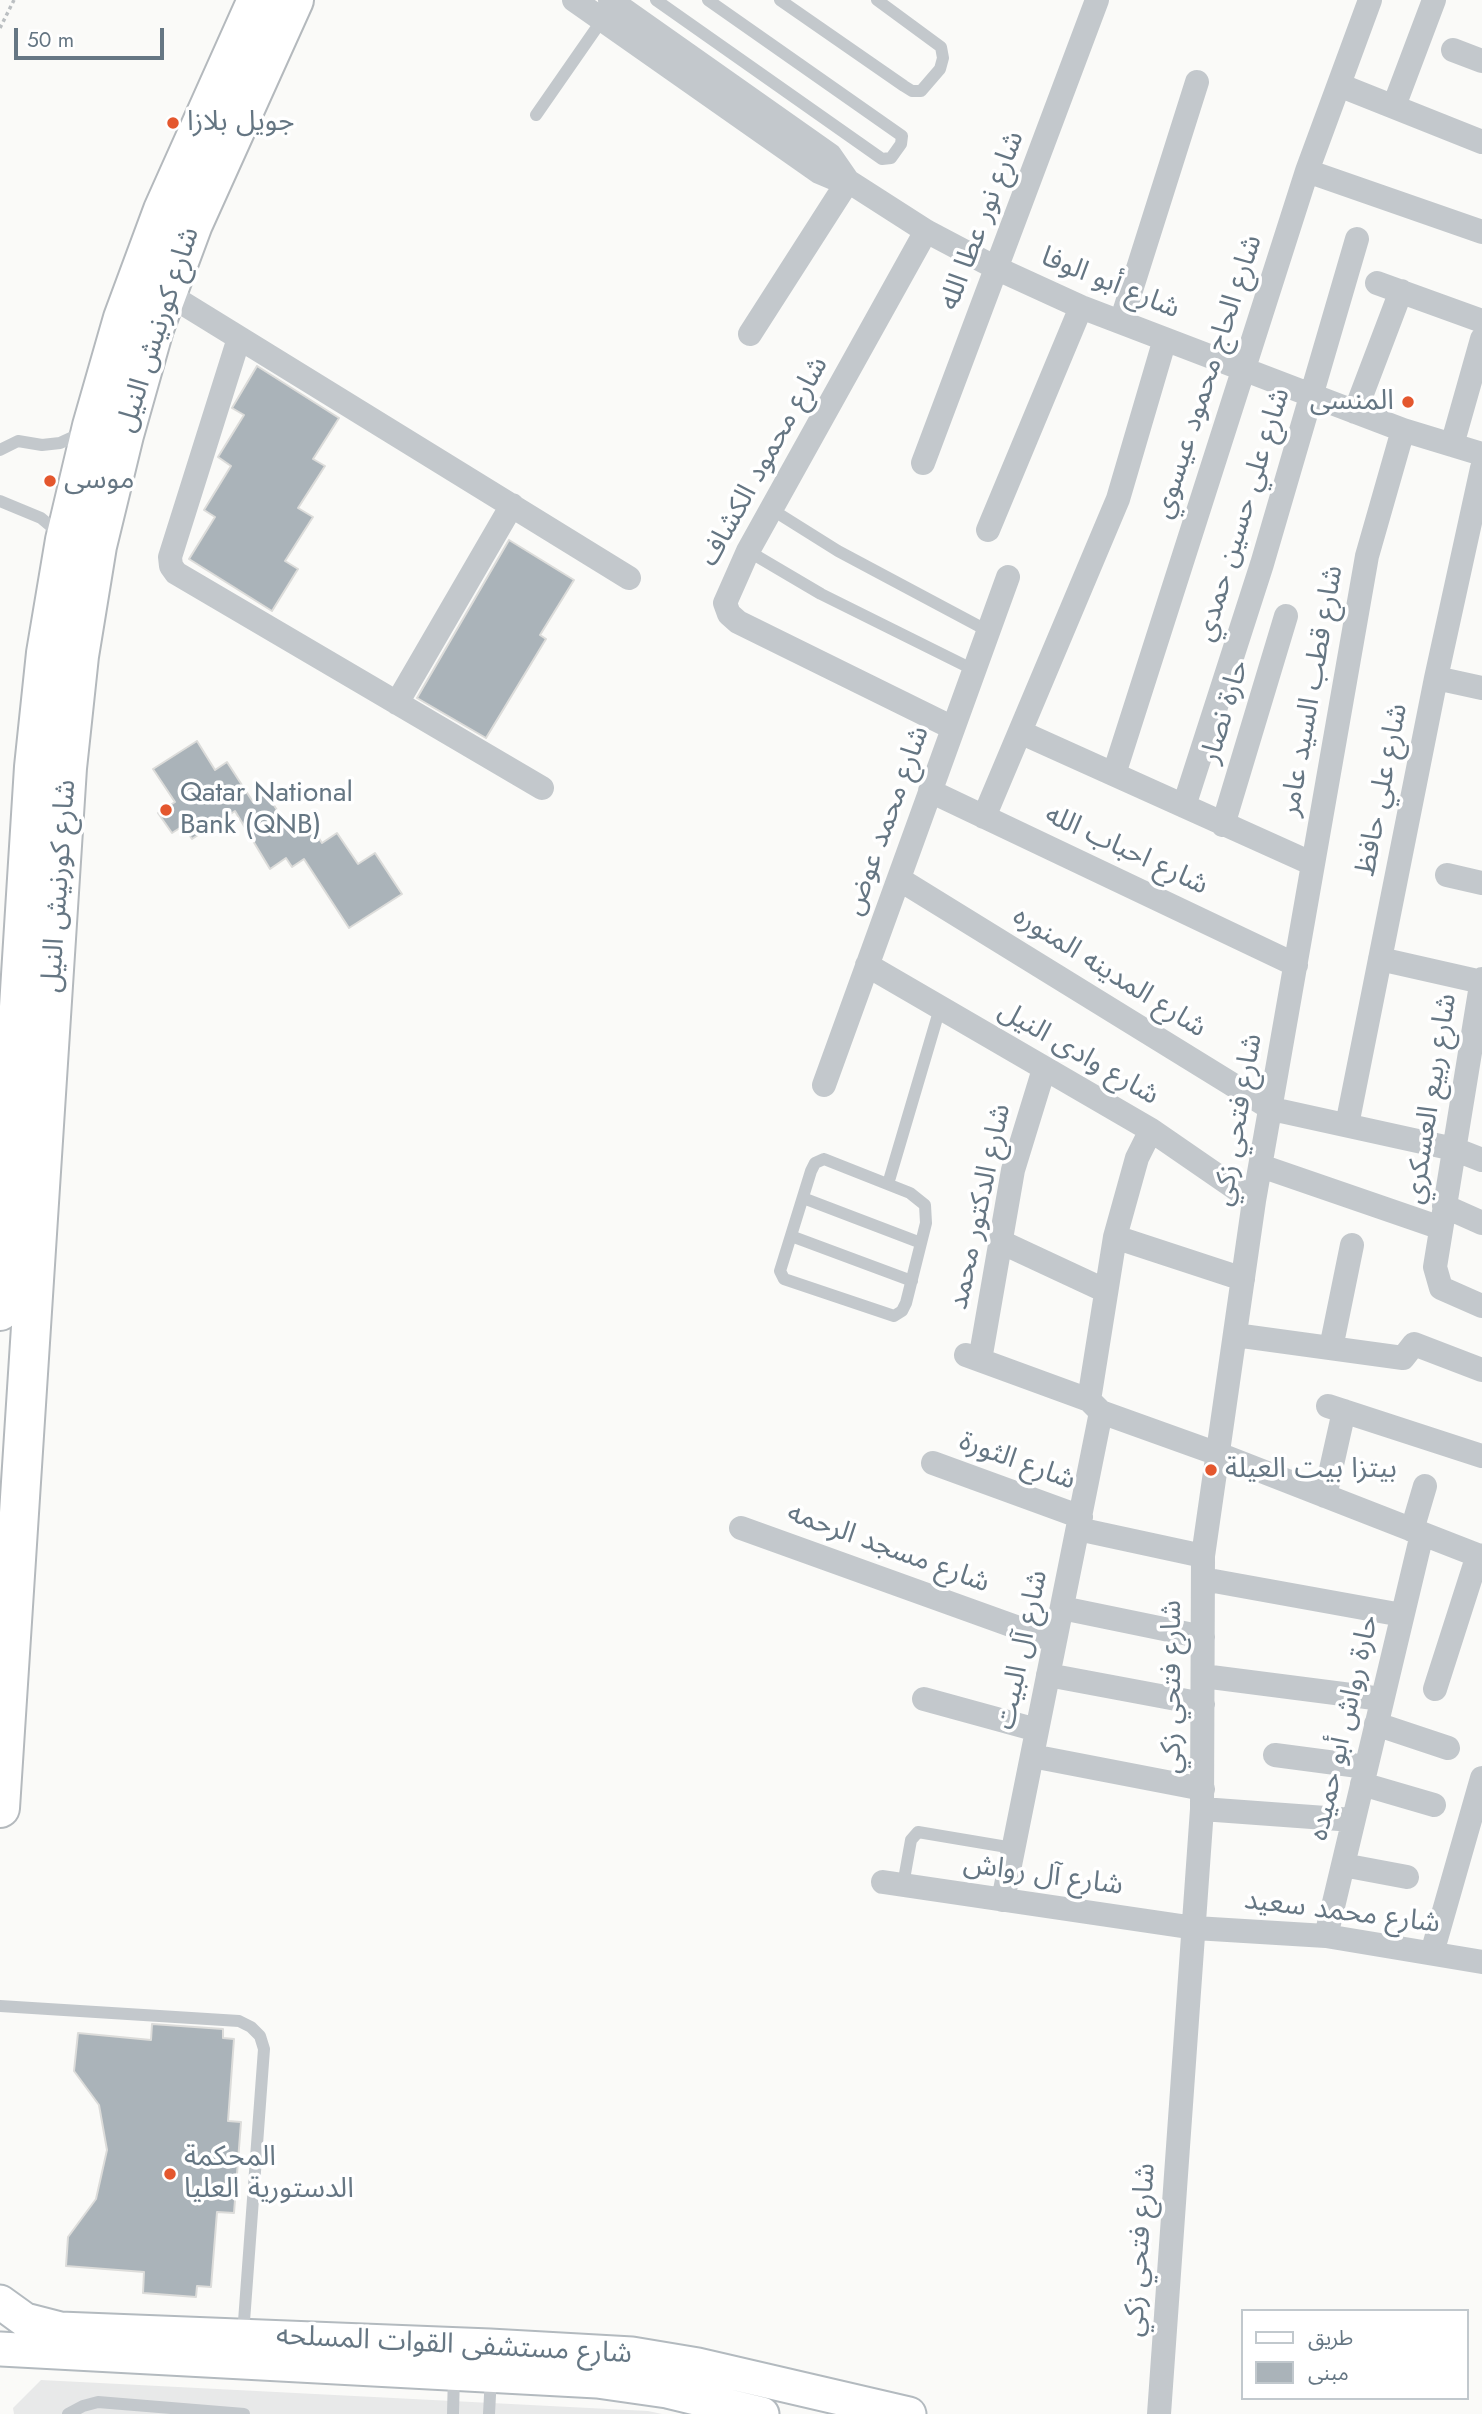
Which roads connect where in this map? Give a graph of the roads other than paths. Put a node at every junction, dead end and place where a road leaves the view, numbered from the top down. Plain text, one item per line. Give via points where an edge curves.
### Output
1 (257, 0) edge
2 (293, 0) edge
3 (574, 0) edge
4 (656, 0) edge
5 (708, 0) edge
6 (780, 0) edge
7 (877, 0) edge
8 (1097, 0) edge
9 (1370, 0) edge
10 (1434, 0) edge
11 (612, 6) edge
12 (1453, 50) dead end
13 (1482, 61) edge
14 (1197, 82) dead end
15 (1339, 85) junction
16 (1394, 106) junction
17 (536, 115) dead end
18 (1482, 142) edge
19 (1307, 171) junction
20 (848, 181) junction
21 (926, 231) junction
22 (1482, 232) edge
23 (1357, 239) dead end
24 (998, 269) junction
25 (1377, 283) dead end
26 (1401, 291) junction
27 (168, 294) junction
28 (1081, 307) junction
29 (1482, 321) edge
30 (1121, 323) junction
31 (750, 334) dead end
32 (239, 338) junction
33 (1165, 339) junction
34 (1480, 354) edge
35 (1242, 369) junction
36 (1311, 396) junction
37 (1355, 412) junction
38 (92, 425) junction
39 (1403, 430) junction
40 (1452, 445) junction
41 (0, 450) edge
42 (1482, 454) edge
43 (923, 463) dead end
44 (1482, 468) edge
45 (0, 501) edge
46 (512, 505) junction
47 (771, 509) junction
48 (988, 530) dead end
49 (65, 540) junction
50 (748, 551) junction
51 (1008, 577) dead end
52 (629, 578) dead end
53 (1286, 616) dead end
54 (988, 631) junction
55 (974, 670) junction
56 (1436, 678) junction
57 (1482, 688) edge
58 (397, 703) junction
59 (953, 728) junction
60 (1020, 732) junction
61 (1114, 774) junction
62 (542, 788) dead end
63 (930, 791) junction
64 (1184, 806) junction
65 (984, 817) junction
66 (1223, 825) junction
67 (1313, 864) junction
68 (1447, 875) dead end
69 (899, 879) junction
70 (1482, 883) edge
71 (1380, 960) junction
72 (867, 965) junction
73 (1296, 965) junction
74 (1482, 981) edge
75 (940, 1008) junction
76 (1044, 1069) junction
77 (1474, 1077) edge
78 (824, 1085) dead end
79 (1272, 1109) junction
80 (1347, 1125) junction
81 (1151, 1130) junction
82 (1454, 1149) junction
83 (1482, 1160) edge
84 (1261, 1166) junction
85 (888, 1184) junction
86 (803, 1198) junction
87 (1254, 1201) junction
88 (1443, 1217) junction
89 (1482, 1223) edge
90 (791, 1236) junction
91 (1115, 1237) junction
92 (1001, 1242) junction
93 (921, 1243) junction
94 (1352, 1245) dead end
95 (1243, 1279) junction
96 (912, 1281) junction
97 (1104, 1290) junction
98 (1482, 1306) edge
99 (0, 1311) edge
100 (1235, 1335) junction
101 (1331, 1348) junction
102 (1482, 1370) edge
103 (1095, 1406) junction
104 (1218, 1454) junction
105 (1482, 1456) edge
106 (933, 1463) dead end
107 (1425, 1486) dead end
108 (1325, 1496) junction
109 (1079, 1523) junction
110 (741, 1528) dead end
111 (1417, 1532) junction
112 (1480, 1556) edge
113 (1203, 1568) junction
114 (1062, 1608) junction
115 (1402, 1615) junction
116 (1203, 1637) junction
117 (1055, 1641) junction
118 (1048, 1675) junction
119 (1203, 1676) junction
120 (1435, 1689) dead end
121 (924, 1699) dead end
122 (1382, 1699) junction
123 (1203, 1704) junction
124 (1376, 1724) junction
125 (1037, 1730) junction
126 (1448, 1748) dead end
127 (1275, 1755) dead end
128 (1032, 1756) junction
129 (1364, 1775) junction
130 (1482, 1778) edge
131 (1203, 1799) junction
132 (1434, 1805) dead end
133 (0, 1808) edge
134 (1353, 1820) junction
135 (1013, 1848) junction
136 (1343, 1865) junction
137 (1407, 1877) dead end
138 (893, 1884) joint
139 (1003, 1900) junction
140 (1195, 1928) junction
141 (1326, 1936) junction
142 (1432, 1953) junction
143 (1482, 1962) edge
144 (0, 2006) edge
145 (0, 2302) edge
146 (0, 2349) edge
147 (242, 2350) junction
148 (454, 2374) junction
149 (491, 2376) junction
150 (68, 2414) edge
151 (244, 2414) edge
152 (453, 2414) edge
153 (489, 2414) edge
154 (762, 2414) edge
155 (909, 2414) edge
156 (1159, 2414) edge

1 - 38 highway, شارع كورنيش النيل via 163,210 123,318
2 - 27 highway, شارع كورنيش النيل
3 - 11 street, شارع أبو الوفا
4 - 5 lane via 882,159 891,158 902,136
6 - 7 lane via 904,86 921,91 940,69 941,47
8 - 24 street, شارع نور عطا الله
9 - 15 street, شارع الحاج محمود عيسوي
10 - 16 street
11 - 17 lane
11 - 20 street, شارع أبو الوفا via 830,155
12 - 13 street
14 - 30 street
15 - 16 street
15 - 19 street, شارع الحاج محمود عيسوي
16 - 18 street
19 - 22 street
19 - 35 street, شارع الحاج محمود عيسوي
20 - 21 street, شارع أبو الوفا
20 - 31 street
21 - 24 street, شارع أبو الوفا
21 - 47 street, شارع محمود الكشاف
23 - 36 street, شارع علي حسين حمدي
24 - 28 street, شارع أبو الوفا
24 - 43 street, شارع نور عطا الله
25 - 26 street
26 - 29 street
26 - 37 street
27 - 32 street
27 - 133 highway, شارع كورنيش النيل via 124,435 97,546 79,656 67,768
28 - 30 street, شارع أبو الوفا
28 - 48 street
30 - 33 street, شارع أبو الوفا
32 - 46 street
32 - 58 street via 170,557 171,566
33 - 35 street, شارع أبو الوفا
33 - 60 street via 1118,499
34 - 40 street
35 - 36 street, شارع أبو الوفا
35 - 61 street, شارع الحاج محمود عيسوي
36 - 37 street, شارع أبو الوفا
36 - 64 street, شارع علي حسين حمدي
37 - 39 street, شارع أبو الوفا
38 - 41 lane via 78,437 60,443 18,441
38 - 49 highway, شارع كورنيش النيل
39 - 40 street, شارع أبو الوفا
39 - 67 street, شارع قطب السيد عامر via 1367,556
40 - 42 street, شارع أبو الوفا
44 - 56 street, شارع علي حافظ
45 - 49 lane via 41,518
46 - 52 street
46 - 58 street
47 - 50 street, شارع محمود الكشاف
47 - 54 lane via 861,564
49 - 99 highway, شارع كورنيش النيل via 46,653 34,767
50 - 55 lane via 821,594
50 - 59 street, شارع محمود الكشاف via 725,603 738,622
51 - 54 street, شارع محمد عوض
53 - 66 street, حارة نصار
54 - 55 street, شارع محمد عوض
55 - 59 street, شارع محمد عوض
56 - 57 street
56 - 71 street, شارع علي حافظ
58 - 62 street
59 - 63 street, شارع محمد عوض
60 - 61 street
60 - 65 street
61 - 64 street
63 - 65 street, شارع احباب الله
63 - 69 street, شارع محمد عوض
64 - 66 street
65 - 73 street, شارع احباب الله
66 - 67 street
67 - 73 street, شارع قطب السيد عامر
68 - 70 street
69 - 72 street, شارع محمد عوض
69 - 79 street, شارع المدينه المنوره
71 - 74 street
71 - 80 street, شارع علي حافظ
72 - 75 street, شارع وادى النيل
72 - 78 street, شارع محمد عوض
73 - 79 street, شارع فتحي زكي
74 - 77 street, شارع ربيع العسكري
75 - 76 street, شارع وادى النيل
75 - 85 lane
76 - 81 street, شارع وادى النيل
76 - 92 street, شارع الدكتور محمد via 1013,1170
77 - 82 street, شارع ربيع العسكري
79 - 80 street, شارع المدينه المنوره
79 - 84 street, شارع فتحي زكي
80 - 82 street, شارع المدينه المنوره
81 - 87 street, شارع وادى النيل
81 - 91 street, شارع آل البيت via 1137,1158
82 - 83 street, شارع المدينه المنوره
82 - 88 street, شارع ربيع العسكري
84 - 87 street, شارع فتحي زكي
84 - 88 street
85 - 86 lane via 824,1159 816,1163
85 - 93 lane via 919,1197 925,1205
86 - 90 lane
86 - 93 lane
87 - 95 street, شارع فتحي زكي
88 - 89 street
88 - 98 street, شارع ربيع العسكري via 1436,1278 1450,1294
90 - 96 lane
90 - 96 lane via 780,1271 784,1279 894,1315 902,1311
91 - 95 street
91 - 97 street, شارع آل البيت
92 - 97 street
92 - 103 street, شارع الدكتور محمد via 973,1357
93 - 96 lane
94 - 101 street
95 - 100 street, شارع فتحي زكي
97 - 103 street, شارع آل البيت
100 - 101 street
100 - 104 street, شارع فتحي زكي
101 - 102 street via 1405,1358 1412,1344
103 - 104 street
103 - 109 street, شارع آل البيت
104 - 108 street
104 - 113 street, شارع فتحي زكي
105 - 108 street via 1336,1409
106 - 109 street, شارع الثورة
107 - 111 street, حارة رواش أبو حميده
108 - 111 street
109 - 113 street, شارع الثورة
109 - 114 street, شارع آل البيت
110 - 117 street, شارع مسجد الرحمه
111 - 112 street
111 - 115 street, حارة رواش أبو حميده
112 - 120 street
113 - 115 street, شارع الثورة
113 - 116 street, شارع فتحي زكي
114 - 116 street
114 - 117 street, شارع آل البيت
115 - 122 street, حارة رواش أبو حميده
116 - 119 street, شارع فتحي زكي
117 - 118 street, شارع آل البيت
118 - 123 street
118 - 125 street, شارع آل البيت
119 - 122 street
119 - 123 street, شارع فتحي زكي
121 - 125 street
122 - 124 street, حارة رواش أبو حميده
123 - 131 street, شارع فتحي زكي
124 - 126 street
124 - 129 street, حارة رواش أبو حميده
125 - 128 street, شارع آل البيت
127 - 129 street
128 - 131 street
128 - 135 street, شارع آل البيت
129 - 132 street
129 - 134 street, حارة رواش أبو حميده
130 - 142 street
131 - 134 street
131 - 140 street, شارع فتحي زكي
134 - 136 street, حارة رواش أبو حميده
135 - 138 lane via 918,1832
135 - 139 street, شارع آل البيت
136 - 137 street
136 - 141 street, حارة رواش أبو حميده
138 - 139 street, شارع آل رواش
139 - 140 street, شارع آل رواش
140 - 141 street, شارع محمد سعيد
140 - 156 street, شارع فتحي زكي
141 - 142 street, شارع محمد سعيد
142 - 143 street, شارع محمد سعيد
144 - 147 lane via 239,2021 260,2036 264,2049
145 - 147 street, شارع مستشفى القوات المسلحه via 25,2320 60,2329
146 - 147 street, شارع مستشفى القوات المسلحه
147 - 148 street, شارع مستشفى القوات المسلحه
147 - 155 street, شارع مستشفى القوات المسلحه via 632,2354
148 - 149 street, شارع مستشفى القوات المسلحه
148 - 152 lane
149 - 153 lane
149 - 154 street, شارع مستشفى القوات المسلحه via 632,2385
150 - 151 lane via 98,2402

